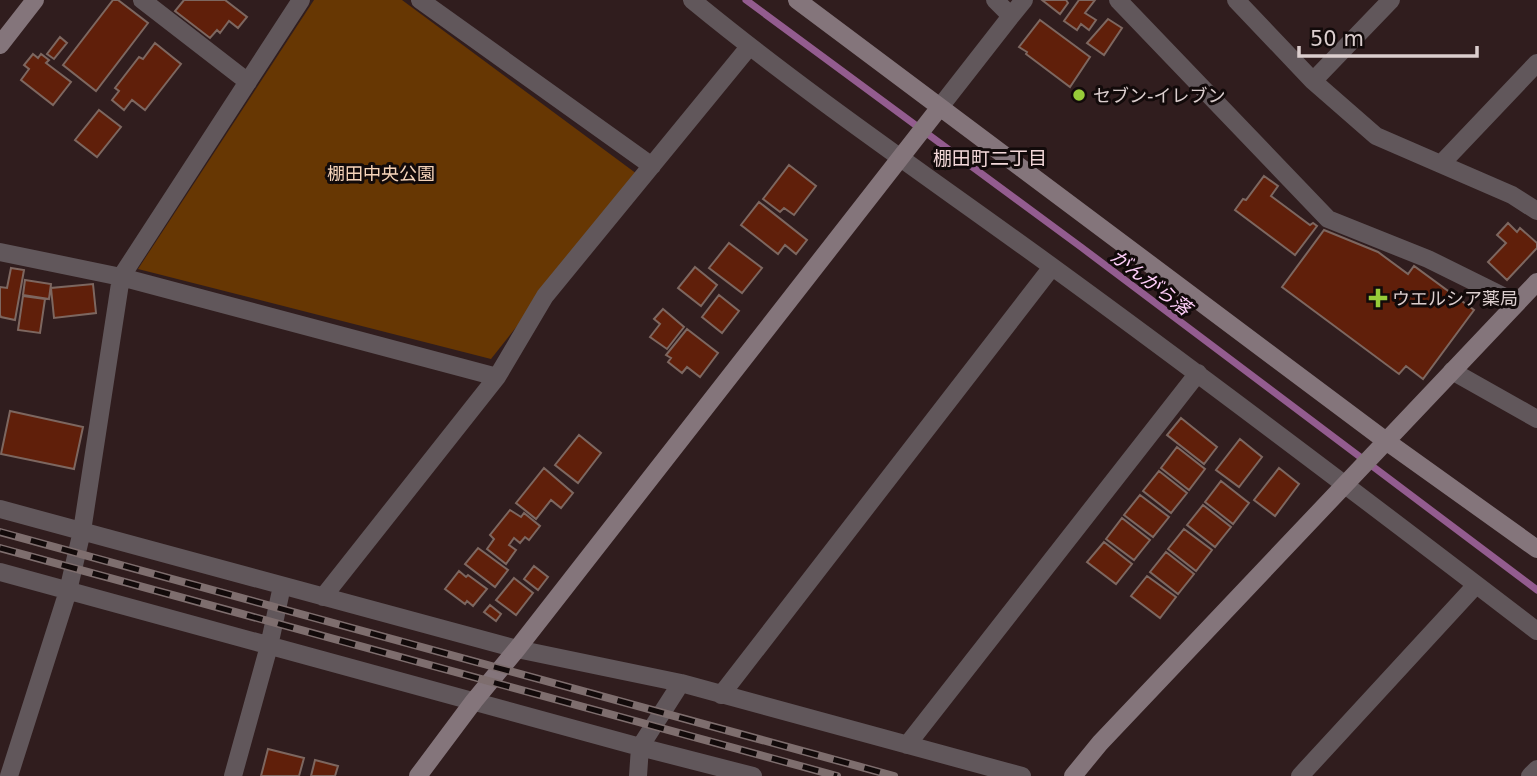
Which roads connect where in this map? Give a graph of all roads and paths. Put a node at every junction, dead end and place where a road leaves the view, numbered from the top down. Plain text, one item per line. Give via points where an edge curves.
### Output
1 (36, 0) edge
2 (142, 0) edge
3 (301, 0) edge
4 (420, 0) edge
5 (692, 0) edge
6 (797, 0) edge
7 (995, 0) edge
8 (1024, 0) edge
9 (1118, 0) edge
10 (1236, 0) edge
11 (1391, 0) edge
12 (1011, 16) junction
13 (0, 46) edge
14 (749, 47) junction
15 (1537, 63) edge
16 (1313, 81) junction
17 (248, 82) junction
18 (940, 107) junction
19 (900, 158) junction
20 (1441, 164) junction
21 (652, 166) junction
22 (1537, 211) edge
23 (0, 252) edge
24 (1052, 267) junction
25 (121, 277) junction
26 (1537, 282) edge
27 (1517, 303) junction
28 (1452, 371) junction
29 (1198, 373) junction
30 (497, 377) junction
31 (1537, 419) edge
32 (1386, 442) junction
33 (1345, 485) junction
34 (0, 509) edge
35 (82, 531) junction
36 (1537, 549) edge
37 (0, 572) edge
38 (1476, 584) junction
39 (282, 586) junction
40 (68, 591) junction
41 (323, 597) junction
42 (1537, 631) edge
43 (269, 646) junction
44 (517, 649) junction
45 (681, 683) junction
46 (722, 695) junction
47 (474, 701) junction
48 (908, 744) junction
49 (640, 747) junction
50 (1537, 769) edge
51 (9, 776) edge
52 (233, 776) edge
53 (418, 776) edge
54 (638, 776) edge
55 (753, 776) edge
56 (1022, 776) edge
57 (1073, 776) edge
58 (1300, 776) edge
59 (1530, 776) edge

1 - 13 street
2 - 17 street
3 - 17 street
4 - 21 street
5 - 14 street
6 - 18 street
7 - 12 street
8 - 12 street
9 - 27 street via 1328,219 1429,259
10 - 16 street
11 - 16 street
12 - 18 street
14 - 19 street
14 - 21 street
15 - 20 street
16 - 20 street via 1376,136
17 - 25 street
18 - 19 street
18 - 32 street
19 - 24 street
19 - 44 street
20 - 22 street
21 - 30 street via 545,296
23 - 25 street
24 - 29 street
24 - 46 street
25 - 30 street
25 - 35 street
26 - 27 street
27 - 28 street
28 - 31 street
28 - 32 street
29 - 33 street
29 - 48 street
30 - 41 street
32 - 33 street
32 - 36 street
33 - 38 street
33 - 57 street
34 - 35 street
35 - 39 street
35 - 40 street
37 - 40 street
38 - 42 street
38 - 58 street
39 - 41 street
39 - 43 street
40 - 43 street
40 - 51 street
41 - 44 street
43 - 47 street
43 - 52 street
44 - 45 street
44 - 47 street
45 - 46 street
45 - 49 street
46 - 48 street
47 - 49 street
47 - 53 street
48 - 56 street
49 - 54 street
49 - 55 street
50 - 59 street

